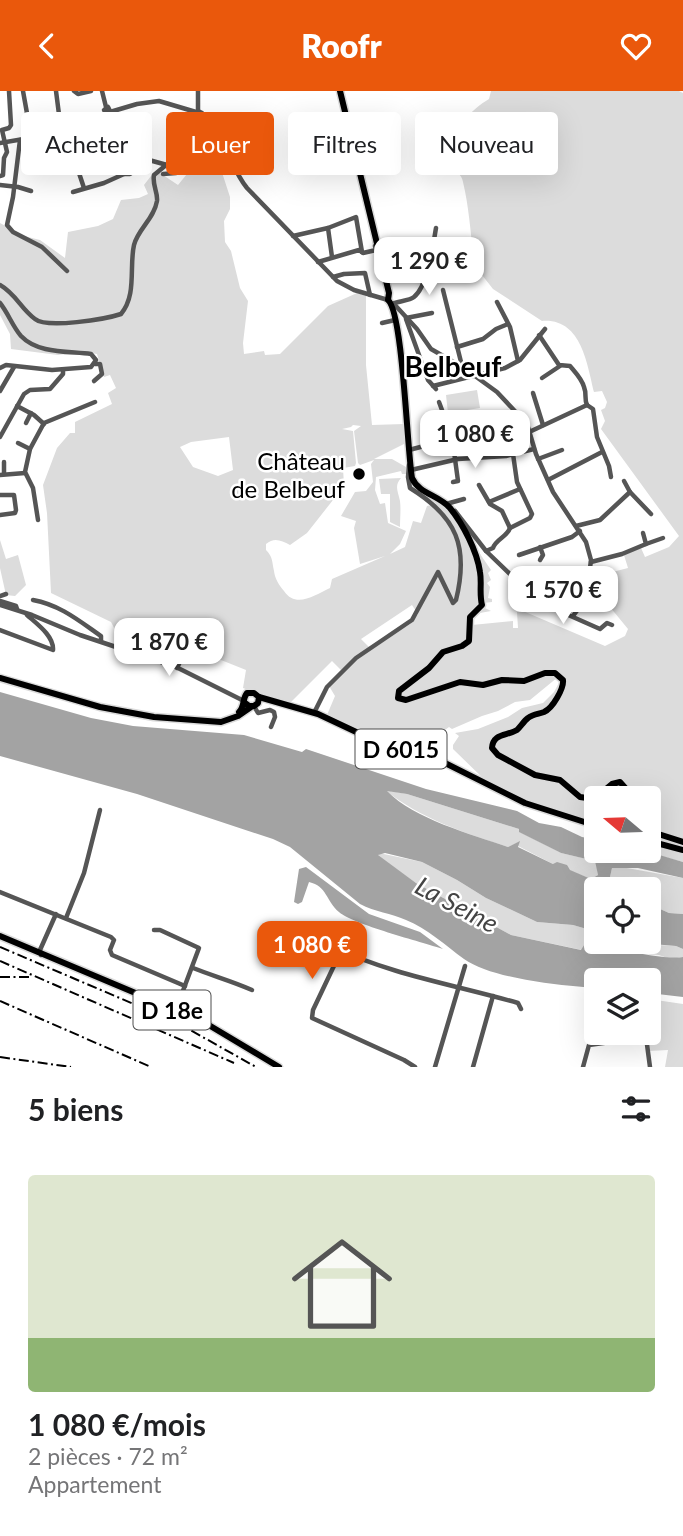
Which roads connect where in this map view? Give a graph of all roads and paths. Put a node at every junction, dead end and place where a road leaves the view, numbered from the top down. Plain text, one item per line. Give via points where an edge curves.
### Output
1 (9, 91) edge
2 (23, 91) edge
3 (56, 91) edge
4 (74, 91) edge
5 (91, 91) edge
6 (102, 91) edge
7 (198, 91) edge
8 (340, 91) edge
9 (106, 111) joint
10 (28, 112) edge
11 (59, 112) edge
12 (194, 112) joint
13 (1, 130) edge
14 (20, 140) joint
15 (2, 143) edge
16 (2, 157) edge
17 (166, 166) edge
18 (162, 171) junction
19 (166, 172) edge
20 (80, 175) edge
21 (126, 175) edge
22 (239, 175) edge
23 (0, 176) edge
24 (0, 185) edge
25 (15, 187) junction
26 (84, 188) junction
27 (30, 191) dead end
28 (73, 192) dead end
29 (436, 227) dead end
30 (328, 228) junction
31 (373, 235) dead end
32 (293, 236) junction
33 (362, 252) junction
34 (332, 257) junction
35 (318, 262) junction
36 (67, 271) dead end
37 (333, 277) junction
38 (0, 285) edge
39 (443, 290) dead end
40 (370, 295) junction
41 (496, 302) dead end
42 (0, 303) edge
43 (391, 303) junction
44 (432, 313) dead end
45 (406, 318) junction
46 (395, 320) junction
47 (382, 323) dead end
48 (508, 324) junction
49 (545, 329) dead end
50 (539, 335) junction
51 (457, 347) junction
52 (518, 361) junction
53 (95, 364) junction
54 (560, 366) junction
55 (14, 367) junction
56 (462, 367) junction
57 (0, 368) edge
58 (63, 370) junction
59 (473, 377) junction
60 (542, 378) dead end
61 (94, 381) dead end
62 (43, 390) junction
63 (0, 391) edge
64 (533, 393) dead end
65 (42, 400) dead end
66 (439, 402) dead end
67 (95, 403) dead end
68 (17, 406) junction
69 (590, 407) junction
70 (31, 413) junction
71 (26, 423) dead end
72 (44, 424) junction
73 (543, 425) junction
74 (530, 431) junction
75 (0, 437) edge
76 (453, 439) junction
77 (18, 443) dead end
78 (30, 449) junction
79 (534, 449) junction
80 (408, 450) junction
81 (562, 450) dead end
82 (602, 452) junction
83 (513, 454) junction
84 (455, 459) junction
85 (538, 459) junction
86 (4, 462) dead end
87 (410, 468) junction
88 (25, 473) junction
89 (2, 475) edge
90 (611, 477) dead end
91 (548, 480) junction
92 (453, 482) dead end
93 (625, 482) dead end
94 (480, 485) dead end
95 (520, 489) junction
96 (630, 492) junction
97 (0, 495) edge
98 (464, 499) dead end
99 (489, 502) junction
100 (449, 507) junction
101 (651, 514) dead end
102 (0, 515) edge
103 (38, 520) dead end
104 (576, 526) junction
105 (510, 528) junction
106 (580, 531) junction
107 (643, 533) dead end
108 (663, 538) dead end
109 (646, 544) junction
110 (540, 547) junction
111 (486, 551) junction
112 (519, 555) dead end
113 (540, 560) dead end
114 (591, 562) junction
115 (568, 572) dead end
116 (554, 589) junction
117 (528, 596) junction
118 (2, 599) edge
119 (33, 600) dead end
120 (591, 604) dead end
121 (24, 612) junction
122 (573, 616) junction
123 (612, 625) dead end
124 (0, 630) edge
125 (101, 641) junction
126 (200, 649) dead end
127 (177, 668) junction
128 (0, 678) edge
129 (251, 702) junction
130 (314, 713) junction
131 (271, 727) dead end
132 (439, 743) dead end
133 (430, 756) junction
134 (584, 799) edge
135 (100, 810) dead end
136 (584, 822) edge
137 (662, 835) edge
138 (683, 842) edge
139 (662, 844) edge
140 (683, 850) edge
141 (0, 892) edge
142 (56, 914) junction
143 (66, 918) junction
144 (154, 930) dead end
145 (0, 937) edge
146 (41, 952) junction
147 (464, 966) dead end
148 (193, 968) junction
149 (458, 985) junction
150 (185, 986) junction
151 (252, 990) dead end
152 (494, 996) junction
153 (177, 1008) junction
154 (521, 1009) dead end
155 (277, 1067) edge
156 (415, 1067) edge
157 (435, 1067) edge
158 (473, 1067) edge
159 (583, 1067) edge
160 (650, 1067) edge

1 - 13 street via 11,125
2 - 10 street
3 - 11 street
4 - 5 street
6 - 9 street
7 - 12 street
8 - 43 main road
9 - 12 street via 159,101
13 - 15 street
14 - 15 street
14 - 25 street
15 - 16 street via 7,152
16 - 23 street
17 - 18 street
18 - 19 street
18 - 38 street via 153,178 156,205 134,244 132,278 121,314 41,323
20 - 26 street
21 - 26 street
22 - 32 street
24 - 25 street
25 - 27 street
25 - 36 street via 8,229 42,247
26 - 28 street
29 - 43 street via 430,260 415,296
30 - 32 street
30 - 33 street via 356,216
30 - 34 street
31 - 33 street via 376,250
32 - 35 street
33 - 34 street
34 - 35 street
35 - 37 street
37 - 40 street
37 - 40 street via 365,273
39 - 51 street
40 - 43 street
41 - 48 street
42 - 53 street via 28,342 93,355
43 - 45 street
43 - 46 main road
44 - 45 street
45 - 56 street via 431,349
45 - 59 street via 435,388
46 - 47 street
46 - 80 main road
48 - 51 street
48 - 52 street
49 - 50 street
50 - 52 street
50 - 54 street
51 - 56 street
52 - 59 street
53 - 58 street
53 - 61 street via 100,364 102,374
54 - 60 street
54 - 69 street via 570,366
55 - 57 street
55 - 58 street
55 - 63 street
56 - 59 street
58 - 62 street via 51,388
59 - 74 street via 502,397
62 - 65 street
62 - 68 street via 26,391
64 - 73 street
66 - 76 street
67 - 72 street
68 - 70 street
68 - 75 street
69 - 73 street
69 - 82 street
70 - 71 street
70 - 72 street
72 - 78 street
73 - 74 street
74 - 76 street via 499,438
74 - 79 street
76 - 80 street
76 - 84 street
77 - 78 street
78 - 88 street
79 - 83 street
79 - 85 street
80 - 87 main road
81 - 85 street
82 - 90 street
82 - 91 street
83 - 84 street
83 - 95 street
84 - 87 street
84 - 92 street via 458,481
85 - 91 street
86 - 89 street
87 - 100 main road via 417,487
87 - 130 street via 411,488 441,510 455,534 462,569 456,600 453,603 438,572 412,620 356,658 330,683
88 - 89 street
88 - 103 street via 33,488
91 - 104 street
93 - 96 street
94 - 99 street
95 - 99 street
95 - 105 street via 532,514
96 - 101 street
96 - 104 street via 600,520
97 - 102 street via 14,495 16,510
98 - 100 street
99 - 105 street via 502,510
100 - 111 street
100 - 134 main road via 478,563 482,604 470,617 468,643 441,654 399,691 399,699 460,682 483,685 555,673 564,686 551,706 497,738 492,743 494,752 535,775 564,782
104 - 106 street
105 - 111 street
106 - 110 street
106 - 114 street
107 - 109 street
108 - 109 street
109 - 114 street
110 - 112 street
110 - 113 street
111 - 117 street
114 - 116 street via 589,576
115 - 116 street via 554,579
116 - 117 street
117 - 122 street
118 - 121 street
119 - 125 street via 66,610 101,636
120 - 122 street via 582,604
121 - 124 street via 50,637 53,650
121 - 125 street
122 - 123 street via 600,629
125 - 127 street
126 - 127 street via 189,646
127 - 129 street
128 - 129 main road via 111,710 214,723 237,714
129 - 130 main road, D 6015
129 - 131 street via 258,713 274,712
130 - 133 main road, D 6015 via 386,746
132 - 133 street
133 - 136 main road, D 6015 via 525,803
135 - 143 street via 84,873
137 - 138 main road
139 - 140 main road
141 - 142 street
142 - 143 street
142 - 146 street
143 - 150 street via 112,937 112,955
144 - 148 street via 198,947
145 - 146 main road, D 18e
146 - 153 main road, D 18e
146 - 155 main road, D 18e via 201,1023
147 - 149 street
148 - 150 street
148 - 151 street
149 - 152 street
149 - 156 street via 373,965 336,948 312,1018
149 - 157 street
150 - 153 street
152 - 154 street via 518,1003
152 - 158 street
153 - 155 main road, D 18e
159 - 160 street via 590,1042 646,1037

